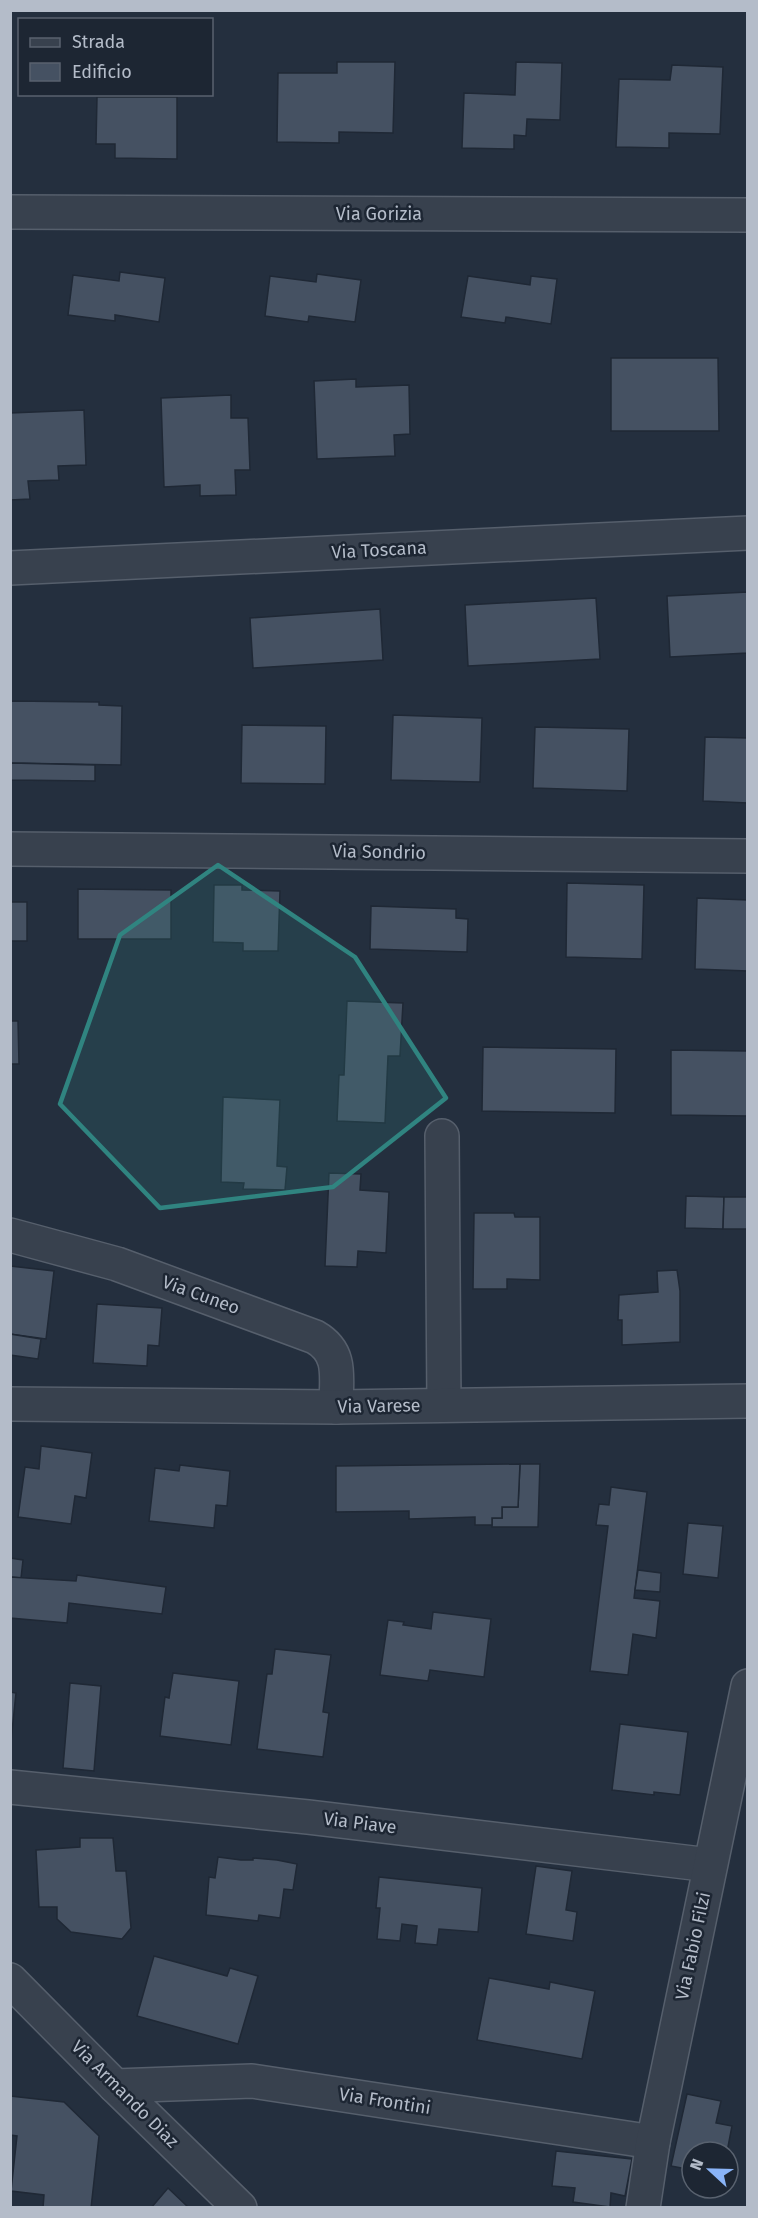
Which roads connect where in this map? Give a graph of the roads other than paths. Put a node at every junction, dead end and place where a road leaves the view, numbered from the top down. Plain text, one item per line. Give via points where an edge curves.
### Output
1 (10, 212) edge
2 (747, 215) edge
3 (747, 533) edge
4 (10, 568) edge
5 (10, 849) edge
6 (747, 856) edge
7 (442, 1136) dead end
8 (10, 1235) edge
9 (747, 1401) edge
10 (10, 1404) edge
11 (444, 1405) junction
12 (336, 1407) junction
13 (747, 1686) edge
14 (10, 1787) edge
15 (710, 1865) junction
16 (10, 1980) edge
17 (115, 2086) junction
18 (653, 2142) junction
19 (240, 2208) edge
20 (643, 2208) edge

1 - 2 street, Via Gorizia
3 - 4 street, Via Toscana
5 - 6 street, Via Sondrio
7 - 11 street
8 - 12 street, Via Cuneo via 117,1264 315,1337 335,1358
9 - 11 street, Via Varese
10 - 12 street, Via Varese
11 - 12 street, Via Varese
13 - 15 street, Via Fabio Filzi
14 - 15 street, Via Piave via 308,1816
15 - 18 street, Via Fabio Filzi
16 - 17 street, Via Armando Diaz
17 - 18 street, Via Frontini via 252,2081
17 - 19 street, Via Armando Diaz
18 - 20 street, Via Fabio Filzi

